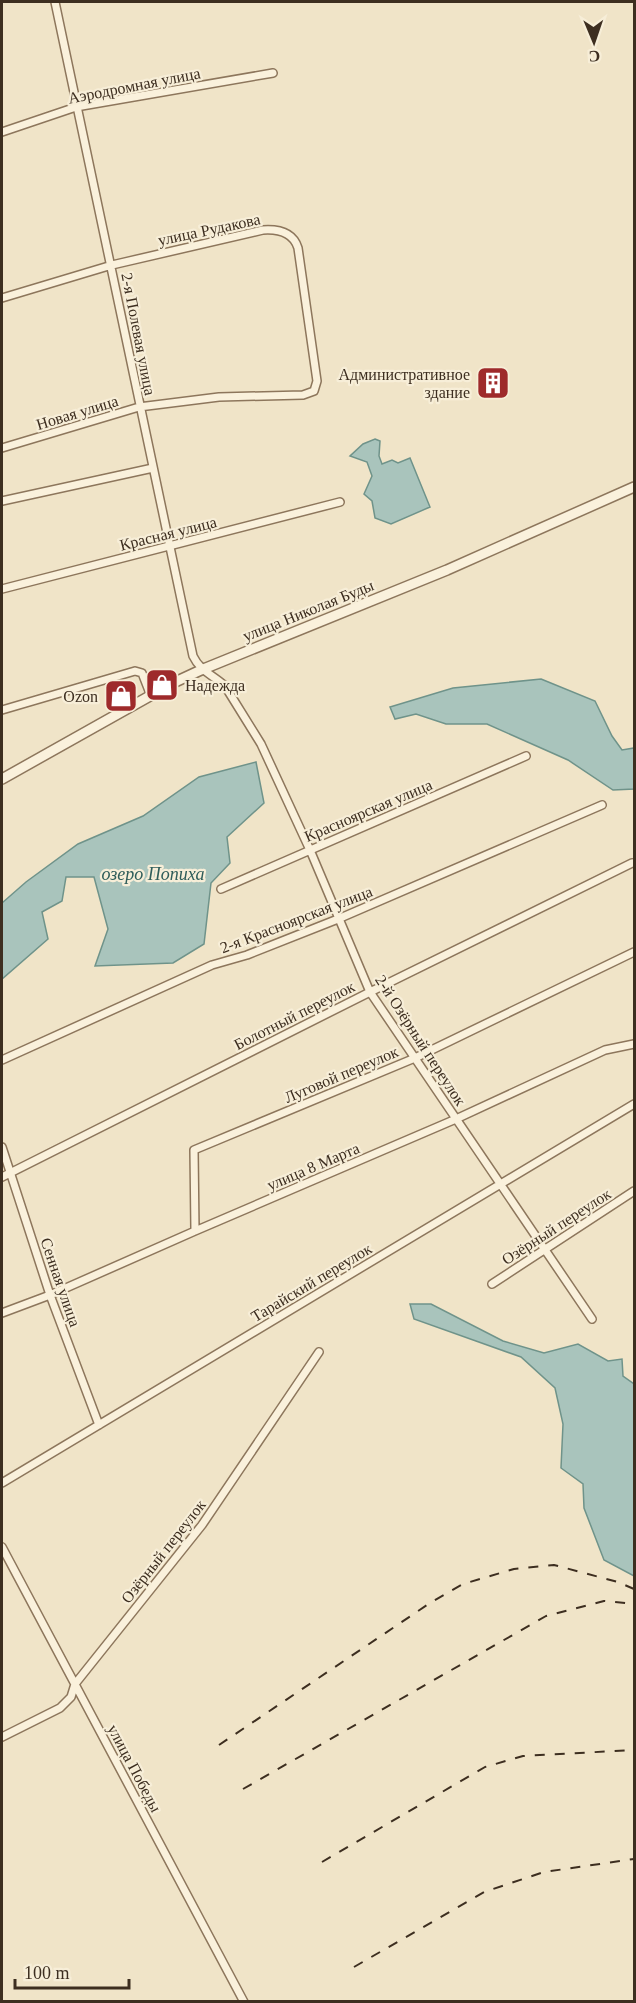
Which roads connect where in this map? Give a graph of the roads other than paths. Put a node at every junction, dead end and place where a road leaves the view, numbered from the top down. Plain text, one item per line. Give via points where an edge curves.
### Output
1 (55, 2) edge
2 (273, 73) dead end
3 (76, 107) junction
4 (2, 132) edge
5 (112, 265) junction
6 (2, 298) edge
7 (303, 395) joint
8 (139, 407) junction
9 (2, 448) edge
10 (153, 468) junction
11 (634, 487) edge
12 (2, 501) edge
13 (340, 502) dead end
14 (170, 547) junction
15 (2, 589) edge
16 (201, 670) junction
17 (151, 696) junction
18 (2, 710) edge
19 (526, 756) dead end
20 (2, 779) edge
21 (602, 805) dead end
22 (310, 850) junction
23 (632, 863) dead end
24 (221, 889) dead end
25 (338, 920) junction
26 (634, 952) edge
27 (370, 992) junction
28 (634, 1044) edge
29 (415, 1058) junction
30 (2, 1060) edge
31 (634, 1104) edge
32 (456, 1119) junction
33 (2, 1147) edge
34 (10, 1173) junction
35 (2, 1177) edge
36 (499, 1185) junction
37 (634, 1191) edge
38 (195, 1231) junction
39 (543, 1249) junction
40 (492, 1284) dead end
41 (50, 1295) junction
42 (2, 1313) edge
43 (592, 1319) dead end
44 (319, 1352) dead end
45 (99, 1425) junction
46 (2, 1483) edge
47 (2, 1547) edge
48 (75, 1684) junction
49 (2, 1737) edge
50 (244, 2001) edge

1 - 3 street, 2-я Полевая улица
2 - 3 street, Аэродромная улица
3 - 4 street, Аэродромная улица
3 - 5 street, 2-я Полевая улица
5 - 6 street, улица Рудакова
5 - 7 street, улица Рудакова via 263,230 290,235 298,248 317,381 314,391
5 - 8 street, 2-я Полевая улица
7 - 8 street, Новая улица via 219,397
8 - 9 street, Новая улица
8 - 10 street, 2-я Полевая улица
10 - 12 street
10 - 14 street, 2-я Полевая улица
11 - 16 street, улица Николая Буды via 447,570
13 - 14 street, Красная улица
14 - 15 street, Красная улица
14 - 16 street, 2-я Полевая улица via 193,656
16 - 17 street, улица Николая Буды
16 - 22 street, 2-й Озёрный переулок via 225,686 261,744
17 - 18 street via 142,673 135,670
17 - 20 street, улица Николая Буды
19 - 22 street, Красноярская улица
21 - 25 street, 2-я Красноярская улица
22 - 24 street, Красноярская улица
22 - 25 street, 2-й Озёрный переулок
23 - 27 street, Болотный переулок
25 - 27 street, 2-й Озёрный переулок
25 - 30 street, 2-я Красноярская улица via 212,965
26 - 29 street, Луговой переулок
27 - 29 street, 2-й Озёрный переулок
27 - 34 street, Болотный переулок
28 - 32 street, улица 8 Марта via 604,1050
29 - 32 street, 2-й Озёрный переулок
29 - 38 street, Луговой переулок via 194,1150
31 - 36 street, Тарайский переулок
32 - 36 street, 2-й Озёрный переулок
32 - 38 street, улица 8 Марта
33 - 34 street, Сенная улица
34 - 35 street, Болотный переулок
34 - 41 street, Сенная улица
36 - 39 street, 2-й Озёрный переулок
36 - 45 street, Тарайский переулок
37 - 39 street, Озёрный переулок
38 - 41 street, улица 8 Марта
39 - 40 street, Озёрный переулок
39 - 43 street, 2-й Озёрный переулок
41 - 42 street, улица 8 Марта
41 - 45 street, Сенная улица
44 - 48 street, Озёрный переулок via 202,1525
45 - 46 street, Тарайский переулок
47 - 48 street, улица Победы
48 - 49 street, Озёрный переулок via 60,1708
48 - 50 street, улица Победы

